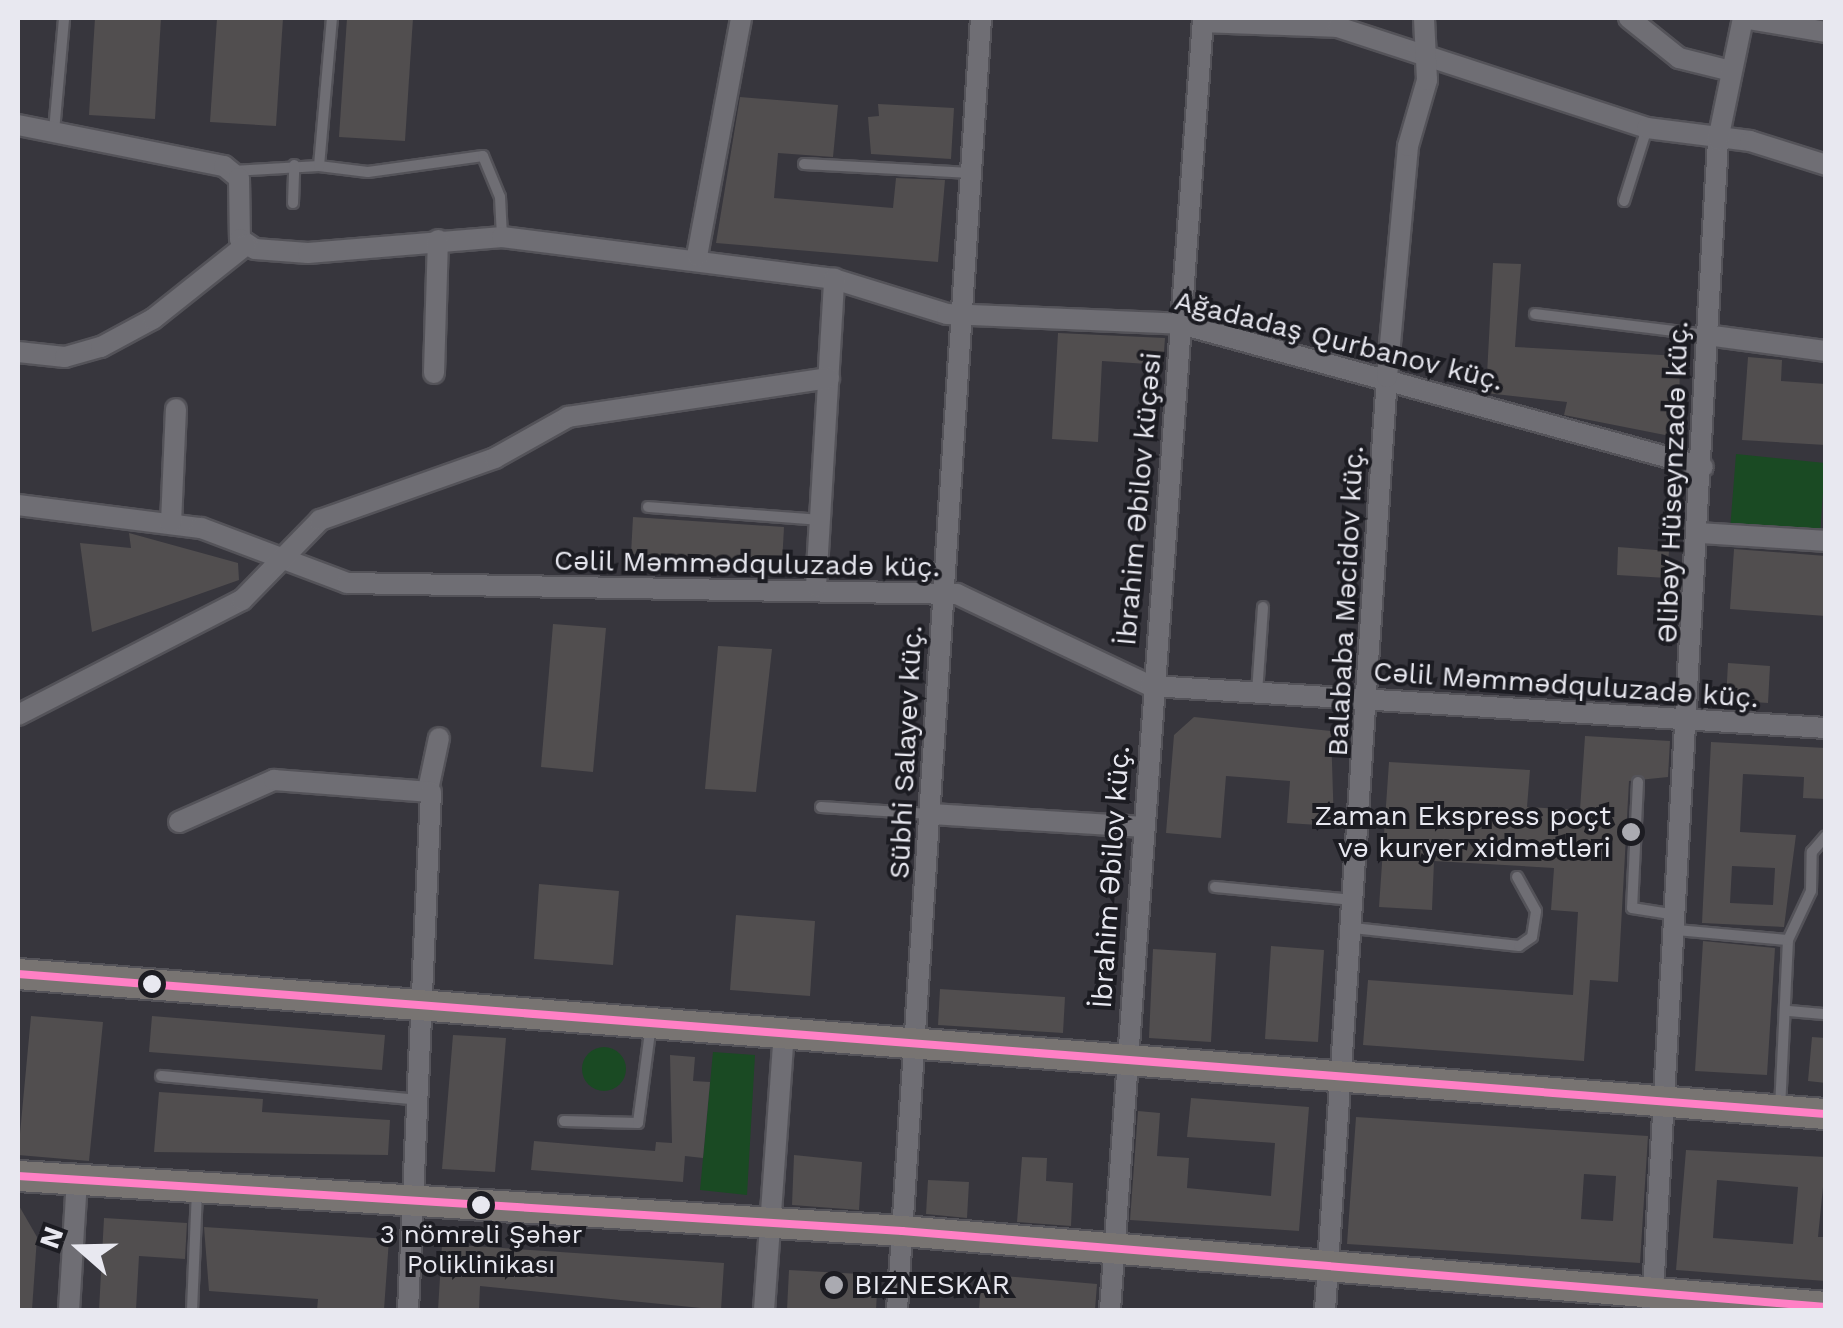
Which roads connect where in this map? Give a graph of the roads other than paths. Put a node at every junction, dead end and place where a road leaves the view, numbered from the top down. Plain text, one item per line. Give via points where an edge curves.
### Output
1 (64, 18) edge
2 (332, 18) edge
3 (742, 18) edge
4 (981, 18) edge
5 (1424, 18) edge
6 (1629, 18) edge
7 (1743, 18) edge
8 (1203, 20) edge
9 (1826, 32) edge
10 (1428, 60) junction
11 (1727, 70) junction
12 (18, 125) edge
13 (1647, 128) junction
14 (54, 132) junction
15 (1718, 140) junction
16 (804, 164) dead end
17 (294, 165) junction
18 (319, 166) junction
19 (1826, 166) edge
20 (233, 170) junction
21 (972, 173) junction
22 (1624, 201) dead end
23 (293, 203) dead end
24 (502, 237) junction
25 (438, 240) junction
26 (246, 245) junction
27 (697, 256) junction
28 (834, 279) junction
29 (1536, 314) dead end
30 (963, 315) junction
31 (1181, 324) junction
32 (1706, 335) junction
33 (1826, 351) edge
34 (18, 352) edge
35 (434, 373) dead end
36 (829, 378) junction
37 (1387, 378) junction
38 (176, 409) dead end
39 (1703, 468) junction
40 (18, 505) edge
41 (648, 507) dead end
42 (820, 520) junction
43 (171, 524) junction
44 (1700, 533) junction
45 (1826, 542) edge
46 (281, 560) junction
47 (816, 586) junction
48 (942, 593) junction
49 (1263, 607) dead end
50 (1152, 686) junction
51 (1256, 694) junction
52 (1368, 700) junction
53 (18, 714) edge
54 (1690, 721) junction
55 (1826, 728) edge
56 (439, 738) dead end
57 (1638, 782) dead end
58 (428, 790) junction
59 (820, 807) dead end
60 (931, 814) junction
61 (179, 822) dead end
62 (1141, 827) junction
63 (1826, 836) edge
64 (1516, 878) dead end
65 (1214, 887) dead end
66 (1811, 891) junction
67 (1826, 891) edge
68 (1354, 900) junction
69 (1676, 923) junction
70 (1353, 928) junction
71 (1788, 940) junction
72 (18, 974) edge
73 (425, 1006) junction
74 (1789, 1011) junction
75 (1826, 1014) edge
76 (651, 1023) junction
77 (784, 1033) junction
78 (916, 1044) junction
79 (1128, 1060) junction
80 (161, 1076) dead end
81 (1342, 1076) junction
82 (420, 1100) junction
83 (1664, 1101) junction
84 (1780, 1110) junction
85 (1826, 1114) edge
86 (564, 1121) dead end
87 (18, 1176) edge
88 (77, 1179) junction
89 (197, 1186) junction
90 (414, 1198) junction
91 (770, 1221) junction
92 (902, 1231) junction
93 (1114, 1247) junction
94 (1328, 1266) junction
95 (1652, 1302) edge
96 (1826, 1308) edge
97 (70, 1310) edge
98 (192, 1310) edge
99 (408, 1310) edge
100 (764, 1310) edge
101 (897, 1310) edge
102 (1110, 1310) edge
103 (1325, 1310) edge

1 - 14 lane
2 - 18 lane
3 - 27 street
4 - 21 street, Sübhi Salayev küç.
5 - 10 street, Balababa Məcidov küç.
6 - 11 street via 1679,58
7 - 9 street
7 - 11 street, Əlibəy Hüseynzadə küç.
8 - 10 street via 1338,27
8 - 31 street, İbrahim Əbilov küçəsi
10 - 13 street
10 - 37 street, Balababa Məcidov küç. via 1408,146
11 - 15 street, Əlibəy Hüseynzadə küç.
12 - 14 street
13 - 15 street
13 - 22 lane
14 - 20 street
15 - 19 street
15 - 32 street, Əlibəy Hüseynzadə küç.
16 - 21 lane
17 - 18 lane
17 - 20 lane
17 - 23 lane
18 - 24 lane via 368,172 483,156 500,197
20 - 26 street
21 - 30 street, Sübhi Salayev küç.
24 - 25 street, Ağadadaş Qurbanov küç.
24 - 27 street, Ağadadaş Qurbanov küç.
25 - 26 street, Ağadadaş Qurbanov küç. via 308,253
25 - 35 street
26 - 34 street via 153,319 101,348 64,357
27 - 28 street, Ağadadaş Qurbanov küç.
28 - 30 street, Ağadadaş Qurbanov küç.
28 - 36 street
29 - 32 lane
30 - 31 street, Ağadadaş Qurbanov küç.
30 - 48 street, Sübhi Salayev küç.
31 - 37 street, Ağadadaş Qurbanov küç.
31 - 50 street, İbrahim Əbilov küçəsi
32 - 33 street
32 - 39 street, Əlibəy Hüseynzadə küç.
36 - 42 street
36 - 46 street via 582,412 495,458 320,520
37 - 39 street, Ağadadaş Qurbanov küç.
37 - 52 street, Balababa Məcidov küç.
38 - 43 street
39 - 44 street, Əlibəy Hüseynzadə küç.
40 - 43 street, Cəlil Məmmədquluzadə küç.
41 - 42 lane
42 - 47 street
43 - 46 street, Cəlil Məmmədquluzadə küç.
44 - 45 street
44 - 54 street, Əlibəy Hüseynzadə küç.
46 - 47 street, Cəlil Məmmədquluzadə küç. via 347,584
46 - 53 street via 242,600
47 - 48 street, Cəlil Məmmədquluzadə küç.
48 - 50 street, Cəlil Məmmədquluzadə küç. via 980,602
48 - 60 street, Sübhi Salayev küç.
49 - 51 lane
50 - 51 street, Cəlil Məmmədquluzadə küç.
50 - 62 street, İbrahim Əbilov küç.
51 - 52 street, Cəlil Məmmədquluzadə küç.
52 - 54 street, Cəlil Məmmədquluzadə küç.
52 - 68 street, Balababa Məcidov küç.
54 - 55 street, Cəlil Məmmədquluzadə küç.
54 - 69 street, Əlibəy Hüseynzadə küç.
56 - 58 street
57 - 69 lane via 1632,908
58 - 61 street via 274,780
58 - 73 street
59 - 60 lane
60 - 62 street
60 - 78 street, Sübhi Salayev küç.
62 - 79 street, İbrahim Əbilov küç.
63 - 66 lane via 1812,852
64 - 70 lane via 1536,911 1532,937 1519,946
65 - 68 lane
66 - 67 lane
66 - 71 lane
68 - 70 street, Balababa Məcidov küç.
69 - 71 lane
69 - 83 street, Əlibəy Hüseynzadə küç.
70 - 81 street, Balababa Məcidov küç.
71 - 74 lane
72 - 73 main road
73 - 76 main road
73 - 82 street
74 - 75 lane
74 - 84 lane
76 - 77 main road
76 - 86 lane via 638,1123
77 - 78 main road
77 - 91 street
78 - 79 main road
78 - 92 street, Sübhi Salayev küç.
79 - 81 main road
79 - 93 street, İbrahim Əbilov küç.
80 - 82 lane
81 - 83 main road
81 - 94 street, Balababa Məcidov küç.
82 - 90 street
83 - 84 main road
83 - 95 street, Əlibəy Hüseynzadə küç.
84 - 85 main road
87 - 88 main road
88 - 89 main road
88 - 97 street
89 - 90 main road
89 - 98 lane
90 - 91 main road
90 - 99 street
91 - 92 main road
91 - 100 street
92 - 93 main road
92 - 101 street, Sübhi Salayev küç.
93 - 94 main road
93 - 102 street, İbrahim Əbilov küç.
94 - 95 main road
94 - 103 street, Balababa Məcidov küç.
95 - 96 main road

